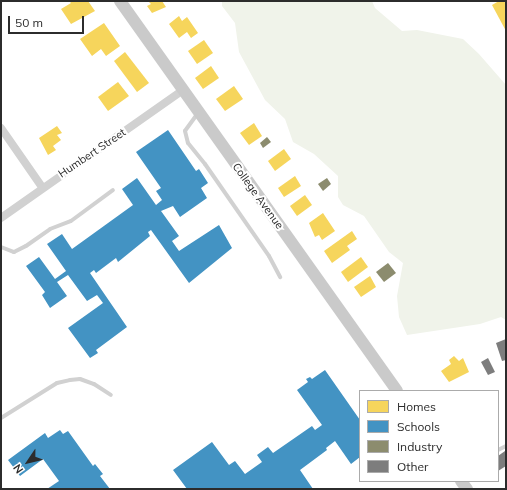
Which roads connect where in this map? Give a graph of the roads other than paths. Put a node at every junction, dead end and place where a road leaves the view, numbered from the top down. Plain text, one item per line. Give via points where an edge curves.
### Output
1 (120, 1) edge
2 (183, 90) junction
3 (198, 113) junction
4 (1, 128) edge
5 (42, 186) junction
6 (113, 190) dead end
7 (1, 218) edge
8 (1, 248) edge
9 (280, 277) dead end
10 (396, 390) edge
11 (111, 395) dead end
12 (1, 418) edge

1 - 2 main road, College Avenue
2 - 3 main road, College Avenue
2 - 5 street, Humbert Street
3 - 9 lane via 185,131 188,143 269,256
3 - 10 main road, College Avenue
4 - 5 street
5 - 7 street, Humbert Street
6 - 8 lane via 71,221 50,230 26,246 14,252
11 - 12 lane via 94,384 80,379 70,380 56,383

